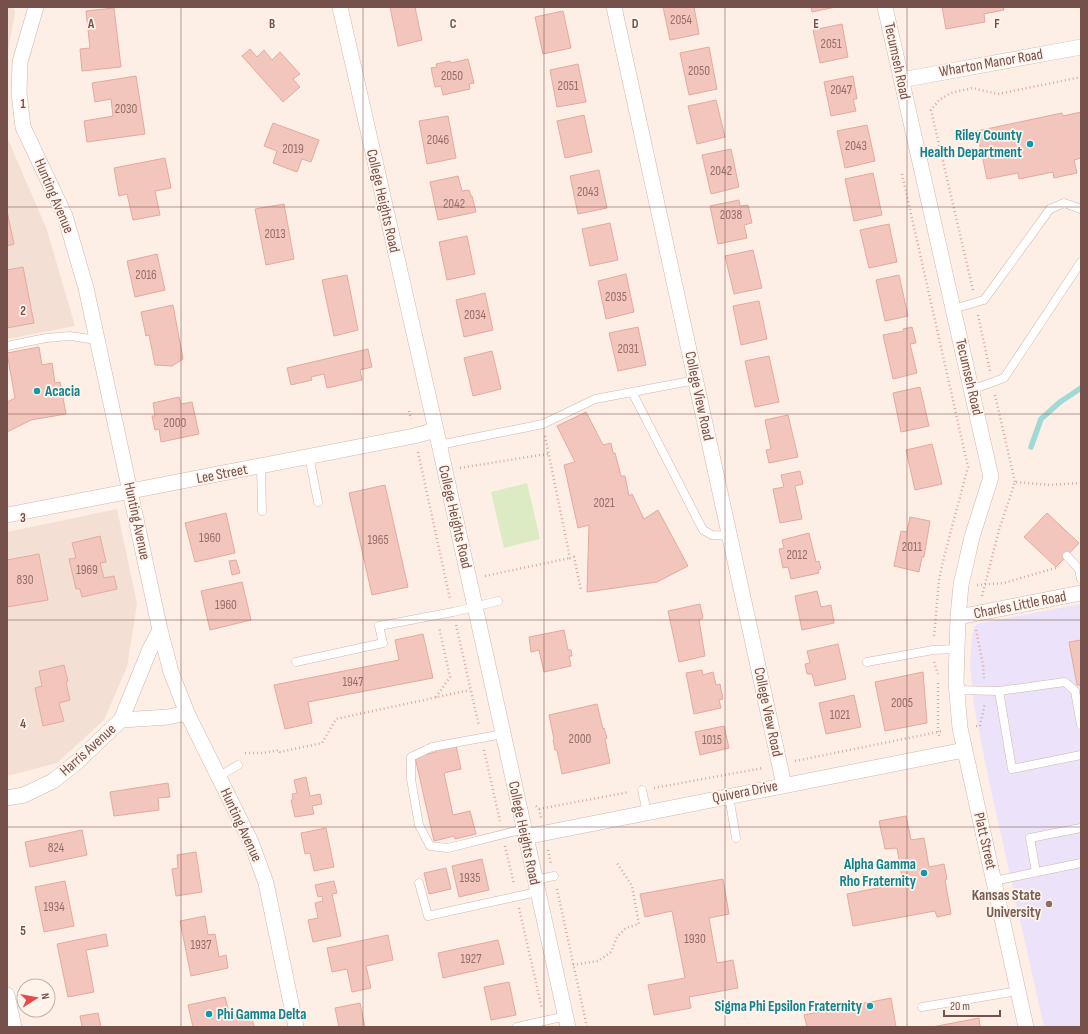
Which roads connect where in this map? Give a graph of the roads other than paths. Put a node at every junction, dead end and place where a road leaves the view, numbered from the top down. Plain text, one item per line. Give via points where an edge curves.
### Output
1 (36, 7) edge
2 (340, 7) edge
3 (614, 7) edge
4 (885, 7) edge
5 (1081, 47) edge
6 (901, 80) junction
7 (1081, 209) edge
8 (1081, 262) edge
9 (953, 309) junction
10 (97, 340) junction
11 (7, 346) edge
12 (696, 380) junction
13 (972, 390) junction
14 (632, 392) junction
15 (437, 438) junction
16 (309, 456) junction
17 (261, 466) junction
18 (131, 491) junction
19 (318, 502) dead end
20 (262, 511) dead end
21 (7, 515) edge
22 (730, 536) junction
23 (1067, 556) dead end
24 (1081, 579) edge
25 (1081, 593) edge
26 (498, 601) dead end
27 (475, 607) junction
28 (958, 617) junction
29 (160, 630) junction
30 (957, 649) junction
31 (296, 662) dead end
32 (867, 662) dead end
33 (957, 690) junction
34 (999, 691) junction
35 (187, 714) junction
36 (121, 720) junction
37 (1081, 725) edge
38 (503, 734) junction
39 (964, 750) junction
40 (1081, 755) edge
41 (238, 765) dead end
42 (218, 777) junction
43 (784, 785) junction
44 (642, 790) road end
45 (729, 796) junction
46 (7, 798) edge
47 (647, 812) junction
48 (1081, 828) edge
49 (524, 833) junction
50 (736, 838) dead end
51 (1081, 863) edge
52 (1036, 872) junction
53 (554, 876) road end
54 (994, 881) junction
55 (419, 884) dead end
56 (536, 886) junction
57 (1018, 991) junction
58 (7, 995) edge
59 (922, 1007) dead end
60 (567, 1021) edge
61 (14, 1027) edge
62 (296, 1027) edge
63 (517, 1027) edge
64 (1026, 1027) edge

1 - 10 street, Hunting Avenue via 20,62 19,93 24,127 65,216 86,288
2 - 15 street, College Heights Road
3 - 12 street, College View Road
4 - 6 street, Tecumseh Road
5 - 6 street, Wharton Manor Road
6 - 9 street, Tecumseh Road
7 - 9 lane via 1064,203 1050,209 984,300
8 - 13 lane via 1004,378
9 - 13 street, Tecumseh Road
10 - 11 lane via 70,336
10 - 18 street, Hunting Avenue
12 - 14 lane
12 - 22 street, College View Road
13 - 28 street, Tecumseh Road via 991,477 972,537 961,585
14 - 15 lane via 595,399 543,424
14 - 22 lane via 703,530 712,535
15 - 16 street, Lee Street via 414,436
15 - 27 street, College Heights Road
16 - 17 street, Lee Street
16 - 19 lane
17 - 18 street, Lee Street
17 - 20 lane
18 - 21 street, Lee Street
18 - 29 street, Hunting Avenue
22 - 43 street, College View Road
23 - 24 lane via 1079,569
25 - 28 street, Charles Little Road
26 - 27 lane
27 - 31 lane via 379,626 383,643
27 - 38 street, College Heights Road
28 - 30 street, Tecumseh Road
29 - 35 street, Hunting Avenue via 171,672
29 - 36 street, Harris Avenue
30 - 32 lane via 933,650
30 - 33 street, Tecumseh Road
33 - 34 lane
33 - 39 street, Tecumseh Road
34 - 37 lane via 1065,682 1075,691
34 - 40 lane via 1012,769
35 - 36 street
35 - 42 street, Hunting Avenue
36 - 46 street, Harris Avenue via 77,762 52,781 24,795
38 - 49 street, College Heights Road
38 - 49 lane via 432,746 411,757 411,779 419,825 430,846 448,848
39 - 43 street, Quivera Drive
39 - 54 street, Platt Street
41 - 42 lane
42 - 62 street, Hunting Avenue via 251,842 266,883
43 - 45 street, Quivera Drive
44 - 47 lane
45 - 47 street, Quivera Drive
45 - 50 lane
47 - 49 street, Quivera Drive via 545,833
48 - 52 lane via 1030,838
49 - 56 street, College Heights Road
51 - 52 lane
52 - 54 lane
53 - 56 lane
54 - 57 street, Platt Street
55 - 56 lane via 428,916
56 - 60 street, College Heights Road
57 - 59 lane
57 - 64 street, Platt Street
58 - 61 street
60 - 63 lane

